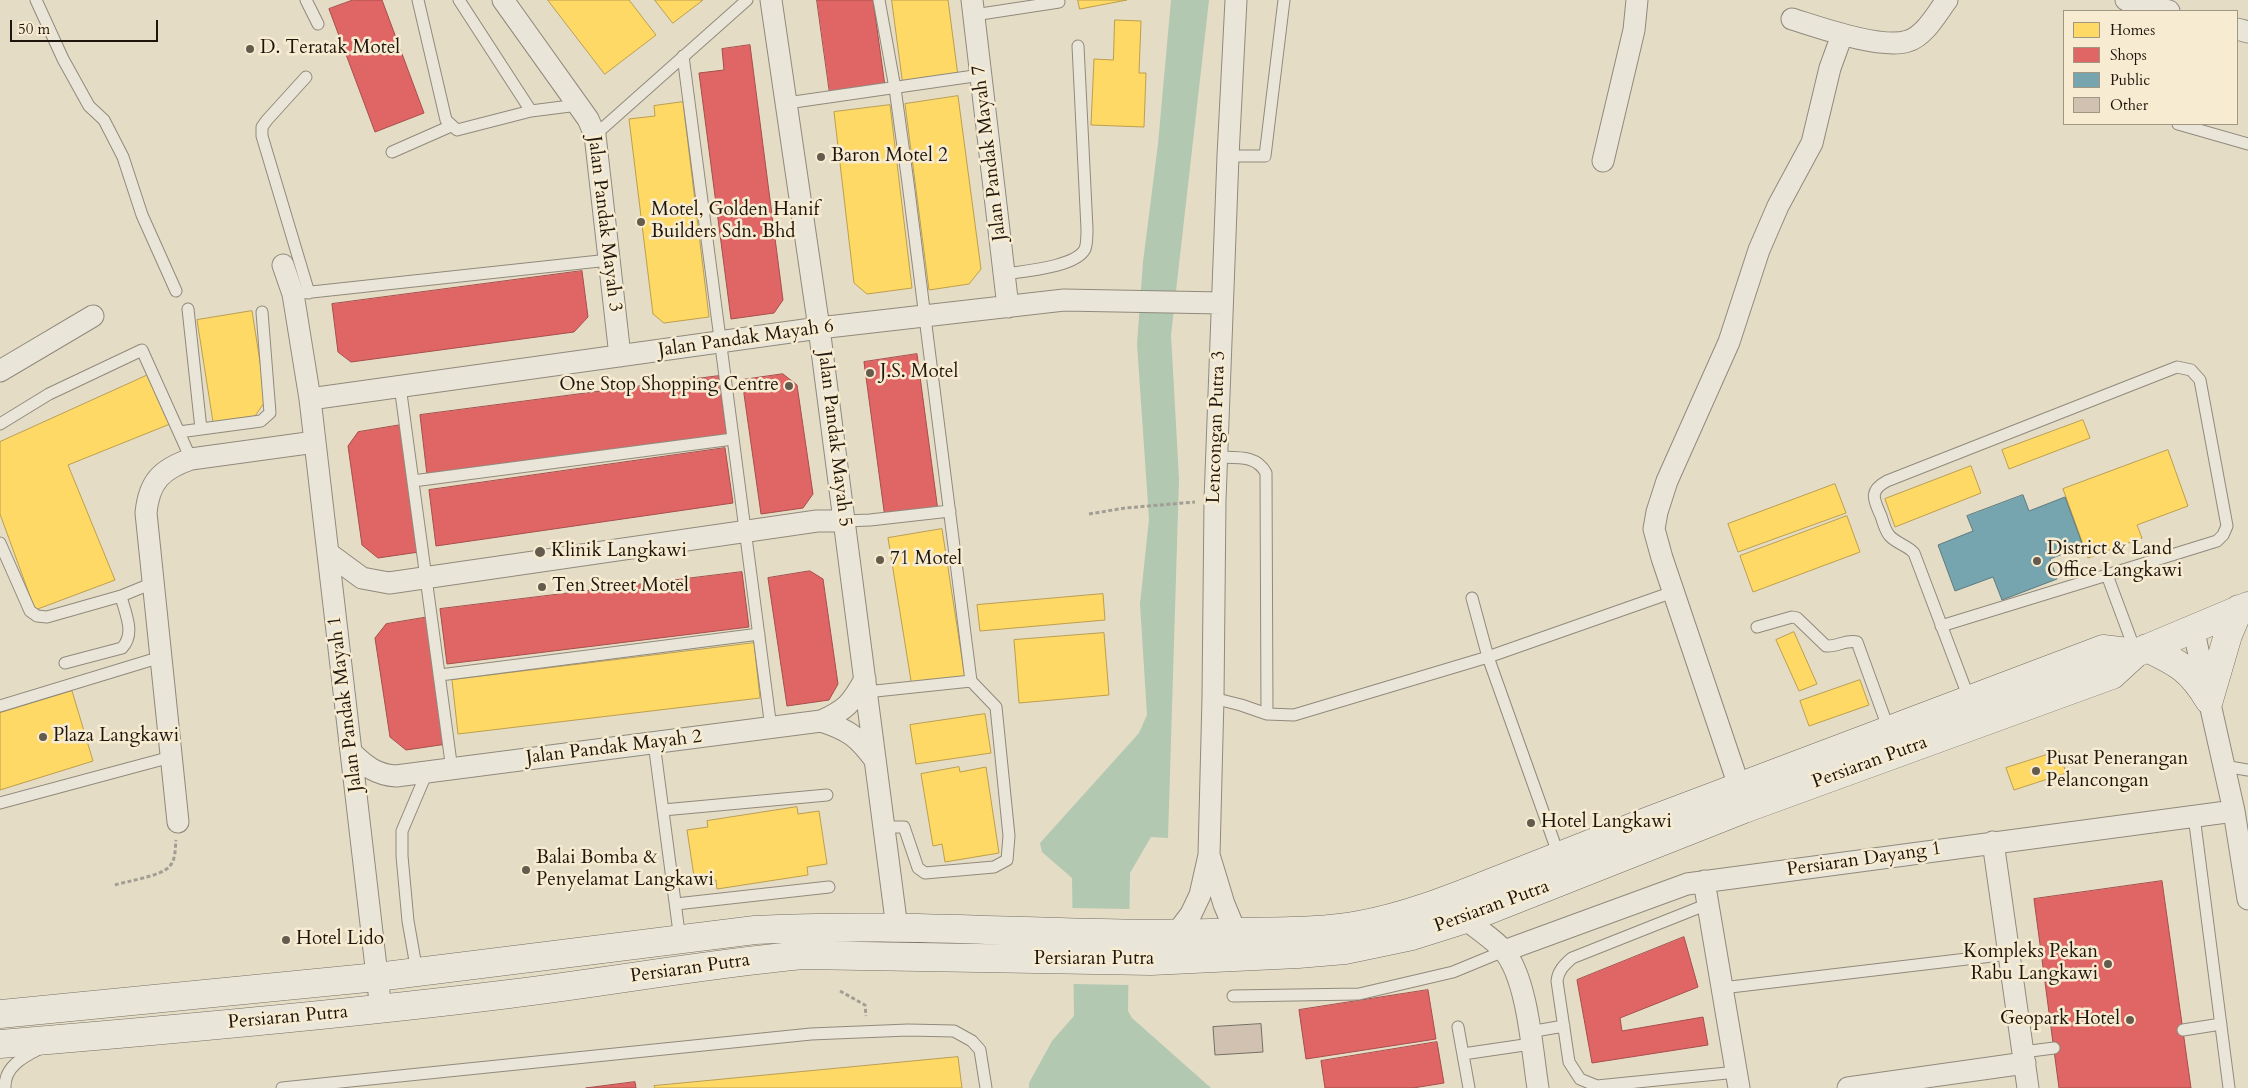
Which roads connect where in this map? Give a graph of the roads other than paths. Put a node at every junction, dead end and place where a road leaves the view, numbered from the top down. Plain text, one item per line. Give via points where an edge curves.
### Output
1 (36, 0) edge
2 (306, 0) edge
3 (418, 0) edge
4 (459, 0) edge
5 (503, 0) edge
6 (746, 0) edge
7 (771, 0) edge
8 (879, 0) edge
9 (1058, 0) edge
10 (1236, 0) edge
11 (1284, 0) edge
12 (1637, 0) edge
13 (1947, 0) edge
14 (2126, 0) edge
15 (973, 8) edge
16 (2165, 10) edge
17 (1792, 19) dead end
18 (318, 24) dead end
19 (1842, 34) junction
20 (1078, 46) dead end
21 (683, 56) junction
22 (981, 75) junction
23 (306, 76) dead end
24 (895, 88) junction
25 (787, 102) junction
26 (578, 105) junction
27 (531, 111) junction
28 (2182, 125) edge
29 (451, 126) junction
30 (595, 135) junction
31 (2248, 144) edge
32 (392, 152) dead end
33 (1228, 156) junction
34 (1603, 161) dead end
35 (609, 260) junction
36 (283, 265) dead end
37 (1005, 274) junction
38 (176, 291) dead end
39 (301, 294) junction
40 (1221, 303) junction
41 (1008, 307) junction
42 (188, 309) dead end
43 (262, 312) dead end
44 (93, 316) dead end
45 (925, 316) junction
46 (819, 328) junction
47 (721, 342) junction
48 (620, 356) junction
49 (0, 371) edge
50 (400, 386) junction
51 (310, 399) junction
52 (0, 424) edge
53 (202, 429) junction
54 (179, 432) junction
55 (733, 439) junction
56 (315, 442) junction
57 (1216, 457) junction
58 (192, 459) junction
59 (412, 481) junction
60 (950, 511) junction
61 (844, 521) junction
62 (746, 531) junction
63 (0, 543) edge
64 (328, 553) junction
65 (2107, 575) junction
66 (426, 577) junction
67 (153, 583) junction
68 (1673, 592) junction
69 (121, 596) junction
70 (1472, 598) dead end
71 (2244, 608) edge
72 (1941, 626) junction
73 (1757, 628) dead end
74 (2193, 628) junction
75 (759, 634) junction
76 (2141, 651) junction
77 (161, 657) junction
78 (1488, 657) junction
79 (66, 663) dead end
80 (440, 675) junction
81 (972, 681) junction
82 (866, 685) junction
83 (1213, 698) junction
84 (2210, 700) junction
85 (1970, 701) junction
86 (0, 706) edge
87 (1267, 714) junction
88 (822, 721) junction
89 (772, 728) junction
90 (1890, 731) junction
91 (654, 743) junction
92 (352, 753) junction
93 (171, 757) junction
94 (876, 760) junction
95 (2224, 766) junction
96 (452, 770) junction
97 (2248, 770) edge
98 (427, 772) junction
99 (1739, 786) junction
100 (826, 795) dead end
101 (0, 803) edge
102 (662, 810) junction
103 (2234, 811) junction
104 (2194, 816) junction
105 (178, 822) road end
106 (884, 827) junction
107 (1993, 842) junction
108 (1209, 855) junction
109 (1559, 856) junction
110 (1704, 881) junction
111 (829, 886) dead end
112 (2248, 898) edge
113 (676, 904) junction
114 (1708, 904) junction
115 (1466, 920) junction
116 (897, 928) junction
117 (1236, 933) junction
118 (1163, 935) junction
119 (680, 940) junction
120 (1504, 951) junction
121 (2009, 954) junction
122 (529, 958) junction
123 (417, 972) junction
124 (377, 977) junction
125 (1722, 988) junction
126 (532, 992) junction
127 (1233, 996) dead end
128 (381, 1010) junction
129 (0, 1014) edge
130 (2221, 1024) junction
131 (1564, 1026) junction
132 (1458, 1027) dead end
133 (2183, 1030) dead end
134 (1530, 1038) junction
135 (56, 1040) junction
136 (0, 1044) edge
137 (2054, 1048) dead end
138 (1463, 1054) junction
139 (2024, 1057) junction
140 (1738, 1080) edge
141 (5, 1088) edge
142 (282, 1088) edge
143 (986, 1088) edge
144 (1469, 1088) edge
145 (1538, 1088) edge
146 (1848, 1088) edge
147 (2028, 1088) edge
148 (2229, 1088) edge

1 - 38 lane via 63,59 89,106 104,120 123,158 142,216
2 - 18 lane
3 - 29 lane via 446,120
4 - 27 lane
5 - 26 street, Jalan Pandak Mayah 3
6 - 21 lane
7 - 25 street, Jalan Pandak Mayah 5
8 - 24 lane
9 - 15 lane
10 - 33 street, Lencongan Putra 3
11 - 33 lane via 1265,156
12 - 34 street via 1634,30
13 - 19 street via 1922,32 1908,42 1882,42
14 - 16 street
15 - 22 street, Jalan Pandak Mayah 7
17 - 19 street
19 - 68 street via 1830,68 1812,143 1758,250 1729,342 1667,481 1657,512 1654,529
20 - 37 lane via 1088,229 1085,248 1076,258 1057,265
21 - 30 lane
21 - 47 lane
22 - 24 lane
22 - 37 street, Jalan Pandak Mayah 7
23 - 39 lane via 262,127
24 - 25 lane
24 - 45 lane
25 - 46 street, Jalan Pandak Mayah 5
26 - 27 lane
26 - 30 street, Jalan Pandak Mayah 3
27 - 29 lane via 457,130
28 - 31 lane
29 - 32 lane
30 - 35 street, Jalan Pandak Mayah 3
33 - 40 street, Lencongan Putra 3
35 - 39 lane
35 - 48 street, Jalan Pandak Mayah 3
36 - 39 street, Jalan Pandak Mayah 1
37 - 41 street, Jalan Pandak Mayah 7
39 - 51 street, Jalan Pandak Mayah 1
40 - 41 street, Jalan Pandak Mayah 6 via 1072,300
40 - 57 street, Lencongan Putra 3
41 - 45 street, Jalan Pandak Mayah 6
42 - 53 lane
43 - 53 lane via 270,413 261,421
44 - 49 street
45 - 46 street, Jalan Pandak Mayah 6
45 - 60 lane
46 - 47 street, Jalan Pandak Mayah 6
46 - 61 street, Jalan Pandak Mayah 5
47 - 48 street, Jalan Pandak Mayah 6
47 - 55 lane
48 - 50 street, Jalan Pandak Mayah 6
50 - 51 street, Jalan Pandak Mayah 6
50 - 59 lane
51 - 56 street, Jalan Pandak Mayah 1
52 - 54 lane via 49,394 142,350
53 - 54 lane
54 - 58 lane
55 - 59 lane
55 - 62 lane
56 - 58 street
56 - 64 street, Jalan Pandak Mayah 1
57 - 83 street, Lencongan Putra 3
57 - 87 lane via 1250,458 1262,464 1266,473
58 - 67 street via 174,465 162,474 147,499
59 - 66 lane
60 - 61 lane
60 - 81 lane
61 - 62 street via 817,521
61 - 82 street, Jalan Pandak Mayah 5
62 - 66 street
62 - 75 lane
63 - 69 lane via 30,611 38,616 47,617
64 - 66 street via 362,578 374,582
64 - 92 street, Jalan Pandak Mayah 1
65 - 72 lane
65 - 72 lane via 2217,541 2223,535 2226,526 2200,380 2190,370 2177,367 1878,485 1874,499 1888,535 1914,553
65 - 76 lane
66 - 80 lane
67 - 69 lane
67 - 77 street
68 - 78 lane
68 - 99 street
69 - 79 lane via 130,634 128,641 122,648
70 - 78 lane
71 - 74 main road, Persiaran Putra
71 - 84 main road via 2228,635
72 - 85 lane
73 - 90 lane via 1792,617 1826,646 1857,642
74 - 76 main road, Persiaran Putra
74 - 84 street
75 - 80 lane
75 - 89 lane
76 - 84 main road via 2177,662 2189,672
76 - 85 main road, Persiaran Putra via 2103,649
76 - 115 main road, Persiaran Putra via 2112,675 1744,808
77 - 86 lane
77 - 93 street
78 - 87 lane via 1294,715
78 - 109 lane
80 - 96 lane
81 - 82 lane
81 - 106 lane via 996,707 1009,836 1007,860 994,867 925,874 918,868 904,827
82 - 88 street, Jalan Pandak Mayah 2 via 840,713
82 - 94 street, Jalan Pandak Mayah 5
83 - 87 lane
83 - 108 street, Lencongan Putra 3
84 - 95 street
85 - 90 main road, Persiaran Putra
88 - 89 street, Jalan Pandak Mayah 2
88 - 94 street via 860,739
89 - 91 street, Jalan Pandak Mayah 2
90 - 99 main road, Persiaran Putra
91 - 96 street, Jalan Pandak Mayah 2
91 - 102 lane
92 - 98 street, Jalan Pandak Mayah 2 via 362,763 384,775
92 - 124 street, Jalan Pandak Mayah 1
93 - 101 lane
93 - 105 street
94 - 106 street, Jalan Pandak Mayah 5
95 - 97 lane
95 - 103 street
96 - 98 street, Jalan Pandak Mayah 2
98 - 123 lane via 402,831 408,921
99 - 109 main road, Persiaran Putra
100 - 102 lane
102 - 113 lane
103 - 104 street, Persiaran Dayang 1
103 - 112 street
104 - 107 street, Persiaran Dayang 1
104 - 130 lane
106 - 116 street, Jalan Pandak Mayah 5
107 - 110 street, Persiaran Dayang 1
107 - 121 street
108 - 117 street
108 - 118 street via 1200,896 1191,914
109 - 117 main road, Persiaran Putra via 1426,906 1359,925
110 - 114 street
110 - 120 street, Persiaran Dayang 1 via 1687,884
111 - 113 lane
113 - 119 lane
114 - 125 street
114 - 131 lane via 1566,963 1557,981
115 - 120 street
115 - 126 main road, Persiaran Putra via 1412,936 1345,950 1298,954 1150,961 803,955
116 - 118 main road, Persiaran Putra
116 - 119 main road, Persiaran Putra via 809,927
117 - 118 main road, Persiaran Putra
119 - 122 main road, Persiaran Putra
120 - 127 lane via 1453,972 1359,994
120 - 134 street via 1522,988
121 - 125 lane
121 - 139 street
122 - 123 main road, Persiaran Putra
122 - 126 main road
123 - 124 main road, Persiaran Putra
124 - 128 street, Jalan Pandak Mayah 1
124 - 129 main road, Persiaran Putra
125 - 140 street
126 - 128 main road, Persiaran Putra
128 - 135 main road, Persiaran Putra
130 - 133 lane
130 - 148 lane
131 - 134 lane
131 - 140 lane via 1569,1062 1580,1079 1588,1084
132 - 138 lane
134 - 138 lane
134 - 145 street
135 - 136 main road, Persiaran Putra
135 - 141 lane via 17,1062 5,1079
137 - 139 lane
138 - 144 lane
139 - 146 street
139 - 147 street
142 - 143 lane via 811,1034 954,1031 972,1041 980,1050

